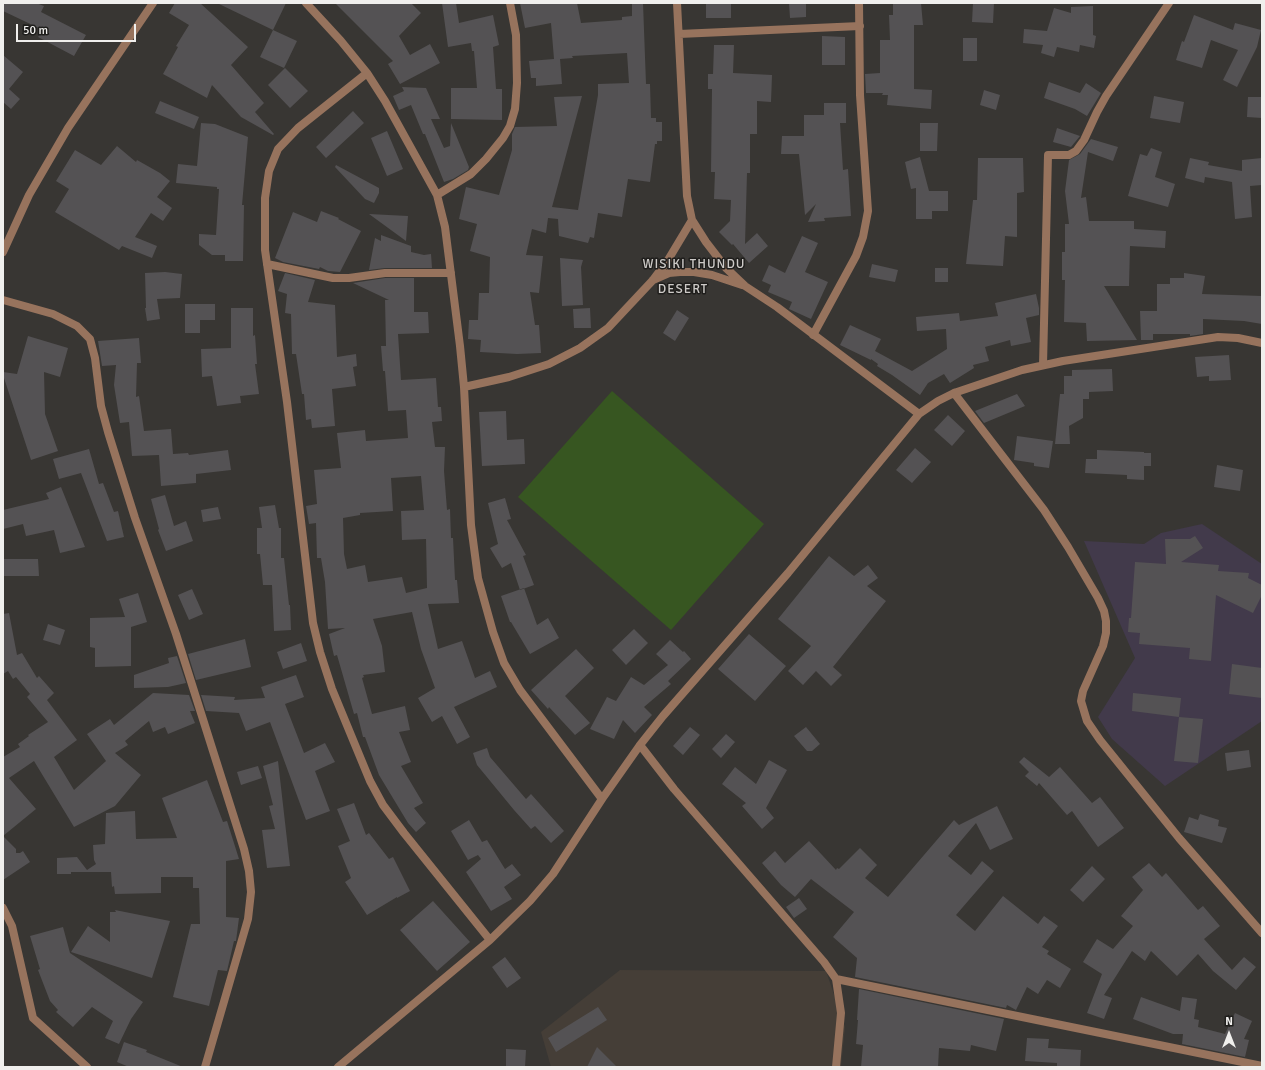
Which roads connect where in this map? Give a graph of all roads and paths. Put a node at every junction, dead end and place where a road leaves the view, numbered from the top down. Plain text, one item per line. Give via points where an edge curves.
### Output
1 (153, 3) edge
2 (306, 3) edge
3 (510, 3) edge
4 (677, 3) edge
5 (859, 3) edge
6 (1169, 3) edge
7 (860, 26) junction
8 (679, 34) junction
9 (367, 73) junction
10 (437, 195) junction
11 (692, 220) junction
12 (3, 252) edge
13 (267, 264) junction
14 (451, 273) junction
15 (652, 280) junction
16 (745, 286) junction
17 (3, 300) edge
18 (814, 335) junction
19 (1262, 343) edge
20 (1043, 365) junction
21 (464, 387) junction
22 (954, 393) junction
23 (919, 414) junction
24 (640, 744) junction
25 (602, 799) junction
26 (3, 908) edge
27 (1262, 933) edge
28 (490, 940) junction
29 (836, 979) junction
30 (1262, 1066) edge
31 (87, 1067) edge
32 (205, 1067) edge
33 (338, 1067) edge
34 (836, 1067) edge

1 - 12 street via 68,128 28,195
2 - 9 street via 341,40
3 - 10 street via 516,35 517,83 515,109 510,126 495,149 471,174
4 - 8 street
5 - 7 street
6 - 20 street via 1106,96 1076,151 1069,155 1048,155
7 - 8 street
7 - 18 street via 860,95 868,211 856,256
8 - 11 street via 687,196
9 - 10 street
9 - 13 street via 298,128 278,149 269,171 265,198
10 - 14 street via 445,226
11 - 15 street via 668,260
11 - 16 street via 726,268
13 - 14 street via 333,278 384,273
13 - 28 street via 287,402 313,623 320,652 370,781 383,805
14 - 21 street
15 - 16 street via 669,273 694,272
15 - 21 street via 608,328 580,348 549,364 509,377
16 - 18 street
17 - 32 street via 52,314 77,326 90,339 108,432 176,634 244,849 251,892 248,919
18 - 23 street
19 - 20 street via 1218,337
20 - 22 street
21 - 25 street via 471,526 478,578 493,632 504,663 520,690
22 - 23 street via 938,400
22 - 27 street via 1044,510 1104,611 1105,640 1082,691 1081,701 1087,720 1100,740 1179,838
23 - 24 street via 788,573
24 - 25 street
24 - 29 street via 674,789
25 - 28 street via 554,874
26 - 31 street via 12,926 33,1018
28 - 33 street
29 - 30 street
29 - 34 street via 841,1013

